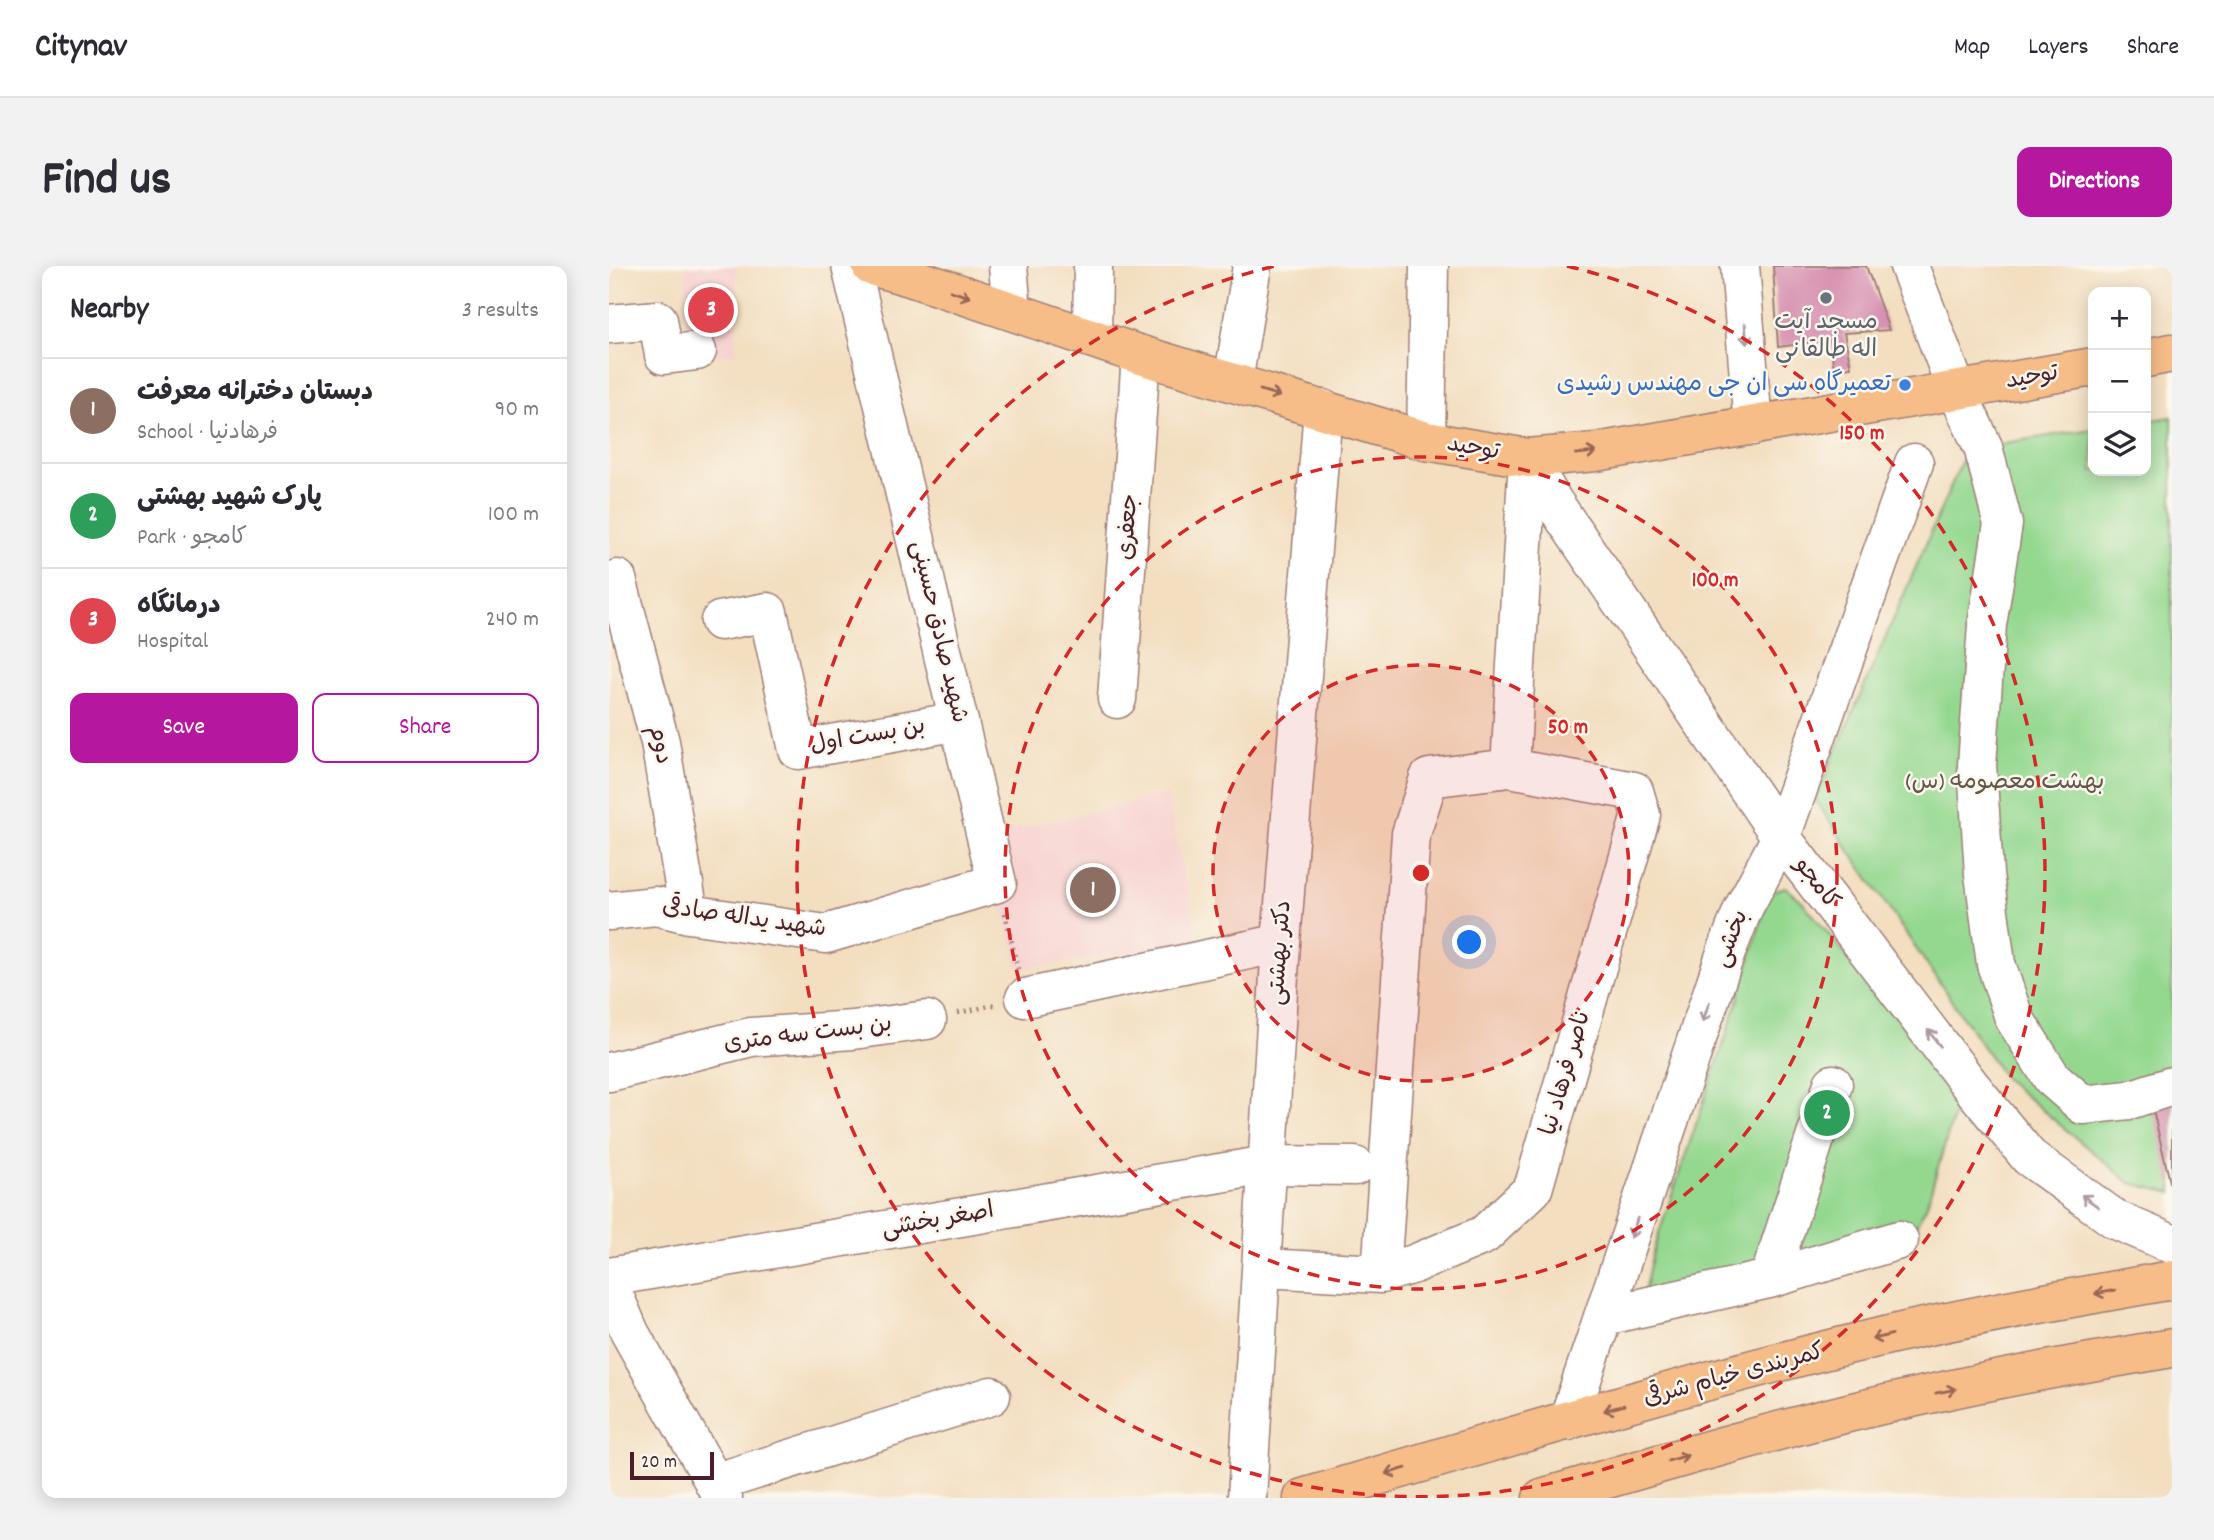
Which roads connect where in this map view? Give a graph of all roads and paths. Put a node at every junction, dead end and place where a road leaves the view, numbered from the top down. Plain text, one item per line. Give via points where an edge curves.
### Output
1 (851, 266) edge
2 (871, 266) edge
3 (1008, 266) edge
4 (1093, 266) edge
5 (1252, 266) edge
6 (1429, 266) edge
7 (1740, 266) edge
8 (1909, 266) edge
9 (910, 271) edge
10 (1012, 311) junction
11 (609, 324) edge
12 (1092, 337) junction
13 (697, 351) dead end
14 (2172, 354) edge
15 (1141, 355) junction
16 (2151, 357) edge
17 (2088, 368) edge
18 (1233, 382) junction
19 (1957, 391) junction
20 (1323, 409) junction
21 (1753, 426) junction
22 (1426, 440) junction
23 (1528, 458) junction
24 (1915, 463) dead end
25 (617, 579) dead end
26 (720, 621) dead end
27 (1117, 699) dead end
28 (959, 721) junction
29 (1510, 768) junction
30 (1780, 837) junction
31 (997, 883) junction
32 (609, 911) edge
33 (689, 914) junction
34 (1281, 943) junction
35 (1025, 998) junction
36 (927, 1020) joint
37 (609, 1072) edge
38 (1833, 1084) dead end
39 (2172, 1086) edge
40 (1267, 1165) junction
41 (1355, 1166) dead end
42 (1899, 1240) dead end
43 (2172, 1244) edge
44 (1261, 1268) junction
45 (1381, 1274) junction
46 (609, 1277) edge
47 (1769, 1279) junction
48 (2172, 1280) edge
49 (609, 1284) edge
50 (1604, 1316) junction
51 (619, 1339) edge
52 (2172, 1348) edge
53 (991, 1396) dead end
54 (1568, 1421) junction
55 (719, 1490) edge
56 (1247, 1498) edge
57 (1303, 1498) edge
58 (1542, 1498) edge

1 - 28 street, شهید صادق حسینی
2 - 9 main road, توحید
3 - 10 street
4 - 12 street
5 - 18 street
6 - 22 street
7 -> 21 street
8 - 19 street
9 -> 10 main road, توحید
10 - 12 main road, توحید
11 - 13 street via 658,320 664,355
12 - 15 main road, توحید
14 - 16 main road
15 - 18 main road, توحید
15 - 27 street, جعفری
17 - 19 main road, توحید
18 -> 20 main road, توحید
19 - 21 main road, توحید
19 - 39 street via 1983,447 2003,524 1987,625 1977,765 1996,964 2014,1018 2052,1078 2083,1105 2129,1100
20 - 22 main road, توحید
20 - 34 street, دکتر بهشتی
23 -> 21 main road, توحید via 1596,452
22 - 23 main road, توحید
23 - 29 street
23 - 30 street, کامجو
24 - 30 street, بخشی
25 - 33 street, دوم via 660,742
26 - 28 street, بن بست اول via 768,612 798,750
28 - 31 street, شهید صادق حسینی
29 - 45 street via 1429,778 1412,834
29 - 45 street, ناصر فرهاد نیا via 1635,791 1641,815 1533,1189 1484,1235
43 -> 30 street, کامجو via 2116,1220 2029,1157
30 -> 50 street, بخشی via 1725,955
31 - 33 street, شهید یداله صادقی via 826,934
31 - 35 path
32 - 33 street, شهید یداله صادقی via 656,906
34 - 35 street
34 - 40 street, دکتر بهشتی
35 - 36 path
36 - 37 street, بن بست سه متری via 751,1037
38 - 47 street
40 - 41 street, اصغر بخشی
40 - 44 street, دکتر بهشتی
40 - 46 street, اصغر بخشی
42 - 47 street
44 - 45 street, ناصر فرهاد نیا
44 - 56 street, دکتر بهشتی
47 - 50 street
48 -> 54 main road, کمربندی خیام شرقی via 1906,1331
49 - 51 street
50 - 54 street, بخشی
51 - 55 street
58 -> 52 main road via 1921,1396
53 - 55 street
54 -> 57 main road, کمربندی خیام شرقی

